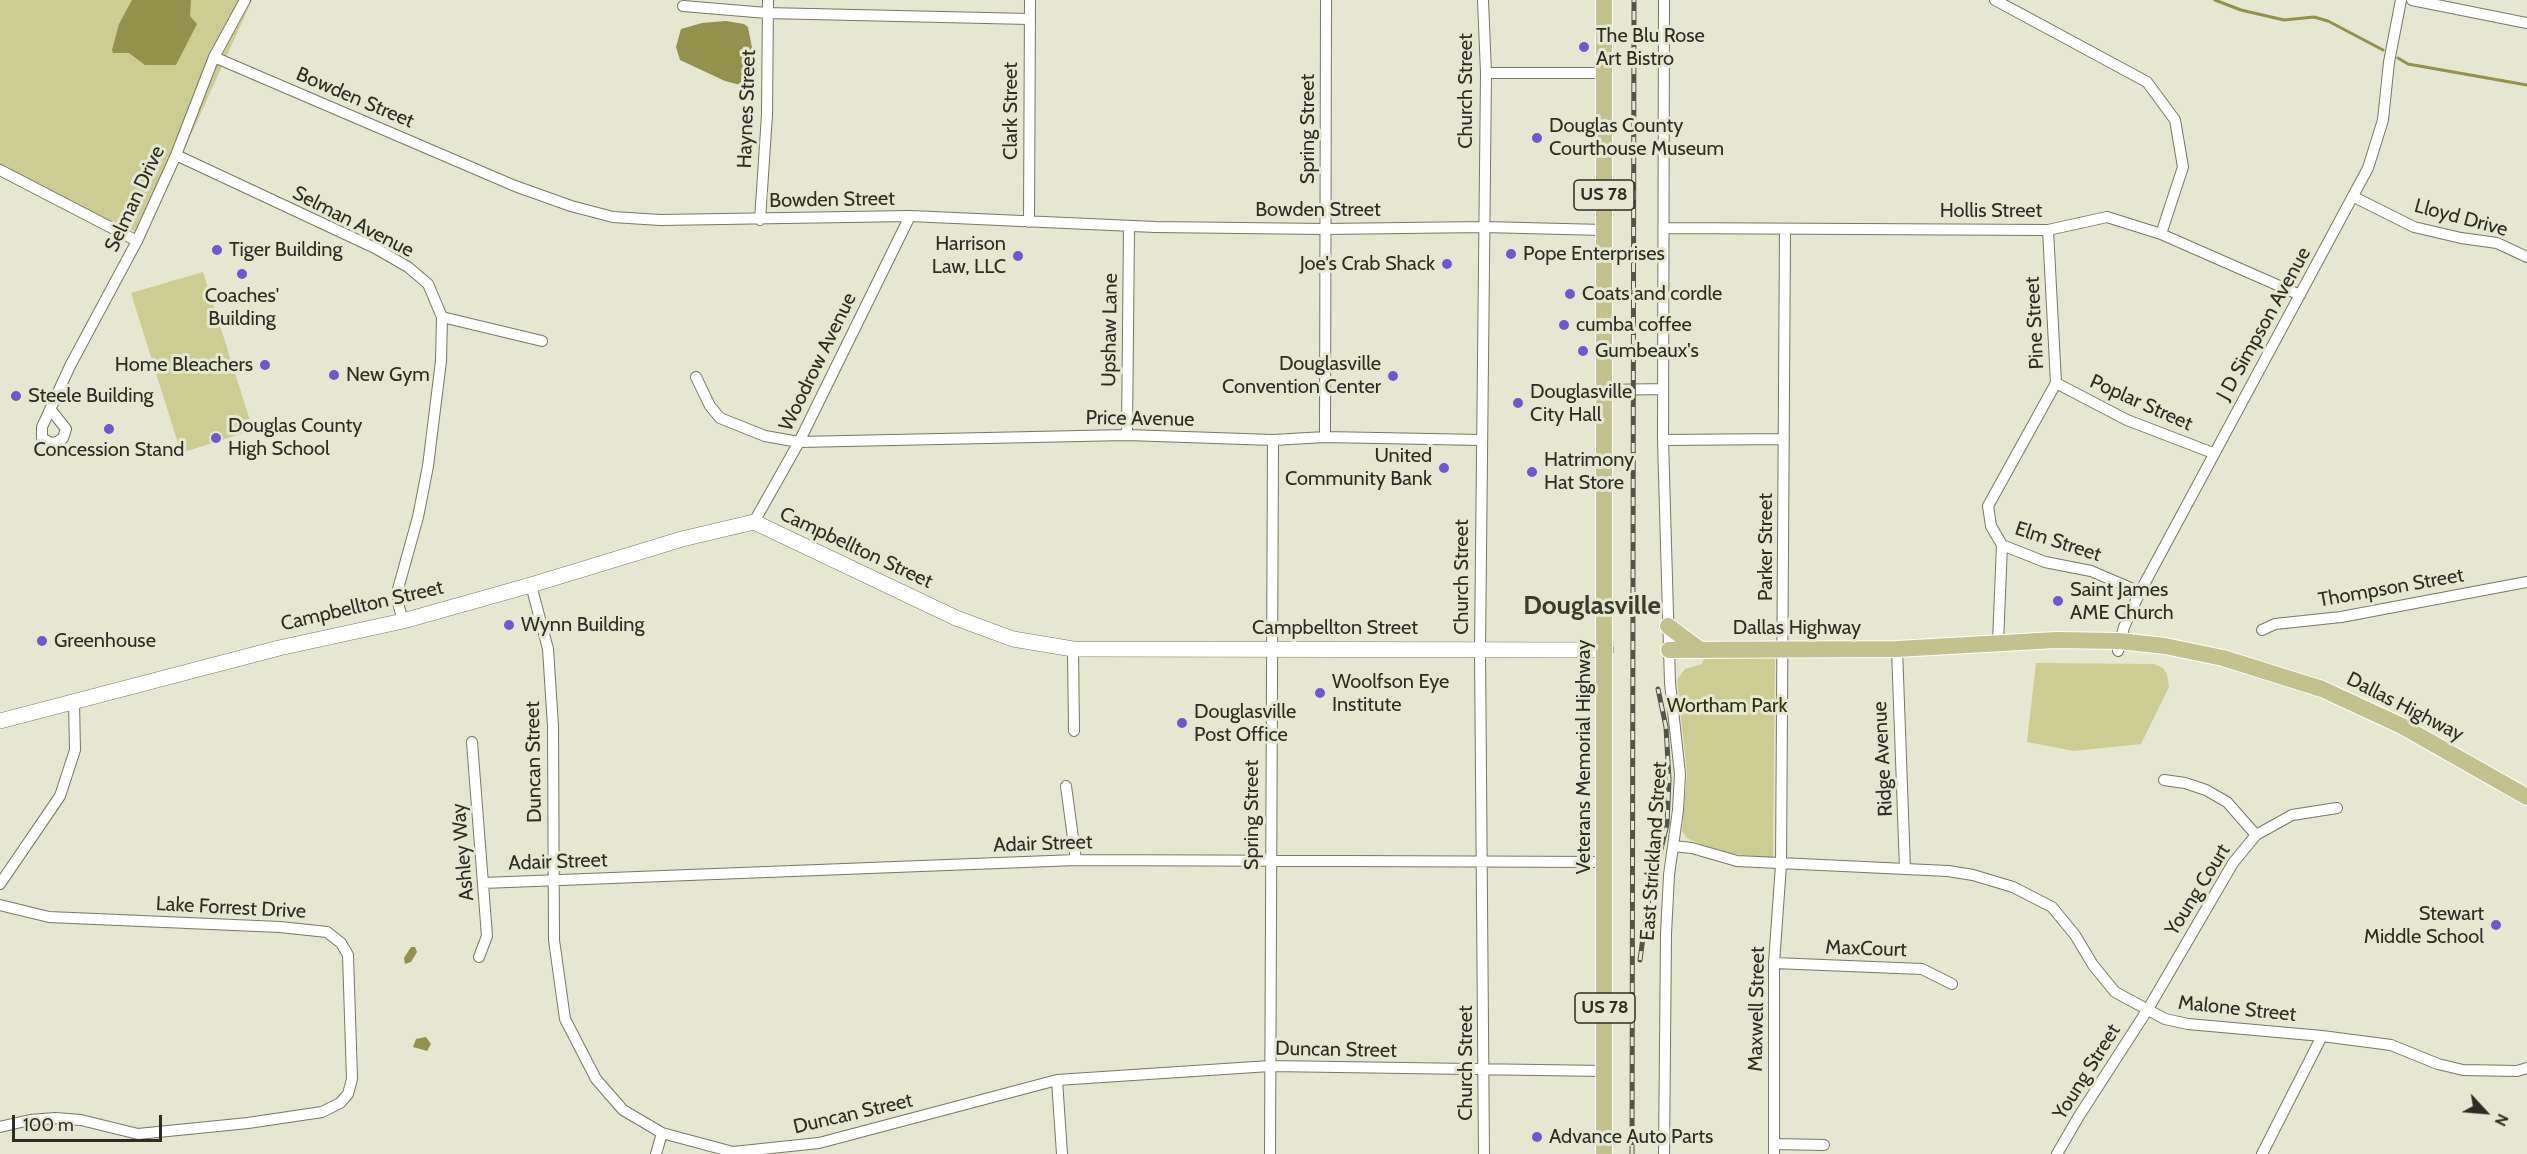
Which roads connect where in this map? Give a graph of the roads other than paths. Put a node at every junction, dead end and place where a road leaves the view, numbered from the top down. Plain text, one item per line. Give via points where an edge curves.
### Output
1 (245, 0) edge
2 (768, 0) edge
3 (1030, 0) edge
4 (1326, 0) edge
5 (1483, 0) edge
6 (1604, 0) edge
7 (1664, 0) edge
8 (1995, 0) edge
9 (2402, 0) edge
10 (2412, 0) edge
11 (683, 6) dead end
12 (767, 13) junction
13 (1029, 19) junction
14 (2527, 23) edge
15 (214, 57) junction
16 (1486, 73) junction
17 (1604, 73) junction
18 (176, 155) junction
19 (0, 170) edge
20 (2354, 197) junction
21 (910, 216) junction
22 (760, 220) junction
23 (1029, 222) junction
24 (1129, 226) junction
25 (1483, 227) junction
26 (1665, 228) junction
27 (1325, 229) junction
28 (1604, 230) junction
29 (1785, 230) junction
30 (2048, 230) junction
31 (2161, 234) junction
32 (137, 241) junction
33 (2527, 257) edge
34 (2300, 295) junction
35 (442, 317) junction
36 (542, 341) dead end
37 (696, 377) dead end
38 (2056, 383) junction
39 (1663, 389) junction
40 (1604, 390) junction
41 (51, 410) dead end
42 (1127, 435) junction
43 (1325, 437) junction
44 (1784, 439) junction
45 (1273, 440) junction
46 (1481, 440) junction
47 (1663, 440) junction
48 (799, 442) junction
49 (2213, 453) junction
50 (1988, 506) joint
51 (754, 522) junction
52 (2002, 545) junction
53 (2527, 582) edge
54 (531, 585) junction
55 (2140, 592) junction
56 (403, 621) junction
57 (1668, 626) junction
58 (2262, 630) dead end
59 (1998, 642) junction
60 (2119, 646) junction
61 (1897, 648) junction
62 (1925, 648) junction
63 (1073, 649) junction
64 (1271, 649) junction
65 (1480, 649) junction
66 (1699, 649) junction
67 (1781, 649) junction
68 (1606, 650) junction
69 (1669, 650) junction
70 (74, 702) junction
71 (0, 722) edge
72 (1074, 731) dead end
73 (472, 742) dead end
74 (2164, 780) dead end
75 (1066, 786) dead end
76 (2527, 797) edge
77 (2337, 808) dead end
78 (2256, 835) junction
79 (1672, 846) junction
80 (1076, 860) junction
81 (1270, 860) junction
82 (1483, 861) junction
83 (1605, 862) junction
84 (1781, 865) junction
85 (1905, 869) junction
86 (554, 879) junction
87 (483, 883) junction
88 (0, 884) edge
89 (0, 905) edge
90 (479, 957) dead end
91 (1774, 963) junction
92 (1952, 984) dead end
93 (2148, 1009) junction
94 (2322, 1036) junction
95 (1270, 1066) junction
96 (2527, 1068) edge
97 (1483, 1069) junction
98 (1605, 1071) junction
99 (1057, 1080) junction
100 (0, 1127) edge
101 (662, 1133) junction
102 (1824, 1145) dead end
103 (1774, 1149) edge
104 (656, 1154) edge
105 (1062, 1154) edge
106 (1270, 1154) edge
107 (1484, 1154) edge
108 (1604, 1154) edge
109 (1664, 1154) edge
110 (2057, 1154) edge
111 (2262, 1154) edge

1 - 15 street, Selman Drive
2 - 12 street, Haynes Street
3 - 13 street, Clark Street
4 - 27 street, Spring Street
5 - 16 street, Church Street
6 - 17 main road, Veterans Memorial Highway / US 78
7 - 26 street, East Strickland Street
8 - 31 street via 2147,81 2175,120 2183,167
9 - 20 street, J D Simpson Avenue via 2388,62 2383,120
10 - 14 street
11 - 12 street
12 - 13 street
12 - 22 street, Haynes Street via 767,115
13 - 23 street, Clark Street
15 - 18 street, Selman Drive
15 - 22 street, Bowden Street via 514,186 570,206 613,217
16 - 17 street
16 - 25 street, Church Street
17 - 28 main road, Veterans Memorial Highway / US 78
18 - 32 street, Selman Drive
18 - 35 street, Selman Avenue via 408,267 428,284
19 - 32 street
20 - 33 street, Lloyd Drive via 2414,227 2498,243
20 - 34 street, J D Simpson Avenue
21 - 22 street, Bowden Street
21 - 23 street, Bowden Street
21 - 48 street, Woodrow Avenue
23 - 24 street, Bowden Street
24 - 27 street, Bowden Street
24 - 42 street, Upshaw Lane
25 - 27 street, Bowden Street
25 - 28 street, Bowden Street
25 - 46 street, Church Street
26 - 29 street, Hollis Street
26 - 39 street, East Strickland Street
27 - 43 street, Spring Street
28 - 40 main road, Veterans Memorial Highway / US 78
29 - 30 street, Hollis Street
29 - 44 street, Parker Street
30 - 31 street, Hollis Street via 2108,217
30 - 38 street, Pine Street
31 - 34 street, Hollis Street
32 - 41 street, Selman Drive via 73,360
34 - 49 street, J D Simpson Avenue
35 - 36 street
35 - 56 street, Selman Avenue via 441,361 428,466 398,589
37 - 48 street, Price Avenue via 720,418 765,436
38 - 49 street, Poplar Street via 2127,420
38 - 50 street, Pine Street
39 - 40 street
39 - 47 street, East Strickland Street
40 - 68 main road, Veterans Memorial Highway / US 78
42 - 45 street, Price Avenue
42 - 48 street, Price Avenue
43 - 45 street, Price Avenue
43 - 46 street, Price Avenue
44 - 47 street
44 - 67 street, Parker Street
45 - 64 street, Spring Street
46 - 65 street, Church Street
47 - 57 street, East Strickland Street
48 - 51 street, Woodrow Avenue
49 - 55 street, J D Simpson Avenue
50 - 52 street, Elm Street via 1991,526
51 - 54 main road, Campbellton Street via 682,538
51 - 63 main road, Campbellton Street via 956,618 1013,639
52 - 55 street, Elm Street via 2045,562 2091,571
52 - 59 street
53 - 58 street, Thompson Street via 2341,617 2275,624
54 - 56 main road, Campbellton Street
54 - 86 street, Duncan Street via 548,649
55 - 60 street, J D Simpson Avenue
56 - 70 main road, Campbellton Street via 279,648
57 - 66 main road
57 - 69 street, East Strickland Street
59 - 60 main road, Dallas Highway
59 - 62 main road, Dallas Highway
60 - 62 main road, Dallas Highway via 1953,651
60 - 76 main road, Dallas Highway via 2165,646 2202,653 2322,689 2402,726
61 - 62 main road, Dallas Highway
61 - 67 main road, Dallas Highway
61 - 85 street, Ridge Avenue
63 - 64 main road, Campbellton Street
63 - 72 street
64 - 65 main road, Campbellton Street
64 - 81 street, Spring Street
65 - 68 main road, Campbellton Street
65 - 82 street, Church Street
66 - 67 main road, Dallas Highway
66 - 69 main road, Dallas Highway
67 - 84 street, Parker Street
68 - 83 main road, Veterans Memorial Highway / US 78
69 - 79 street, East Strickland Street via 1680,774
70 - 71 main road, Campbellton Street
70 - 88 street via 75,750 60,796
73 - 87 street, Ashley Way
74 - 78 street via 2206,790 2227,802
75 - 80 street
77 - 78 street, Young Court via 2292,815
78 - 93 street, Young Court via 2233,863
79 - 84 street, Malone Street via 1737,861
79 - 109 street, East Strickland Street via 1666,934
80 - 81 street, Adair Street
80 - 86 street, Adair Street
81 - 82 street, Adair Street
81 - 95 street, Spring Street
82 - 83 street, Adair Street
82 - 97 street, Church Street
83 - 98 main road, Veterans Memorial Highway / US 78
84 - 85 street, Malone Street
84 - 91 street, Maxwell Street
85 - 93 street, Malone Street via 1973,875 2013,887 2052,907 2115,992
86 - 87 street, Adair Street
86 - 101 street, Duncan Street via 554,940 565,1019 596,1079 624,1110
87 - 90 street, Ashley Way via 487,936
89 - 100 street, Lake Forrest Drive via 49,917 327,932 348,955 352,1079 348,1094 340,1103 322,1112 248,1123 138,1134 55,1118 30,1119
91 - 92 street, MaxCourt via 1922,969
91 - 103 street, Maxwell Street
93 - 94 street, Malone Street via 2165,1019 2188,1024
93 - 110 street, Young Street
94 - 96 street, Malone Street via 2391,1045 2463,1070
94 - 111 street
95 - 97 street, Duncan Street
95 - 99 street, Duncan Street
95 - 106 street, Spring Street
97 - 98 street, Duncan Street
97 - 107 street, Church Street
98 - 108 main road, Veterans Memorial Highway / US 78
99 - 101 street, Duncan Street via 819,1143 733,1152
99 - 105 street
101 - 104 street
102 - 103 street

